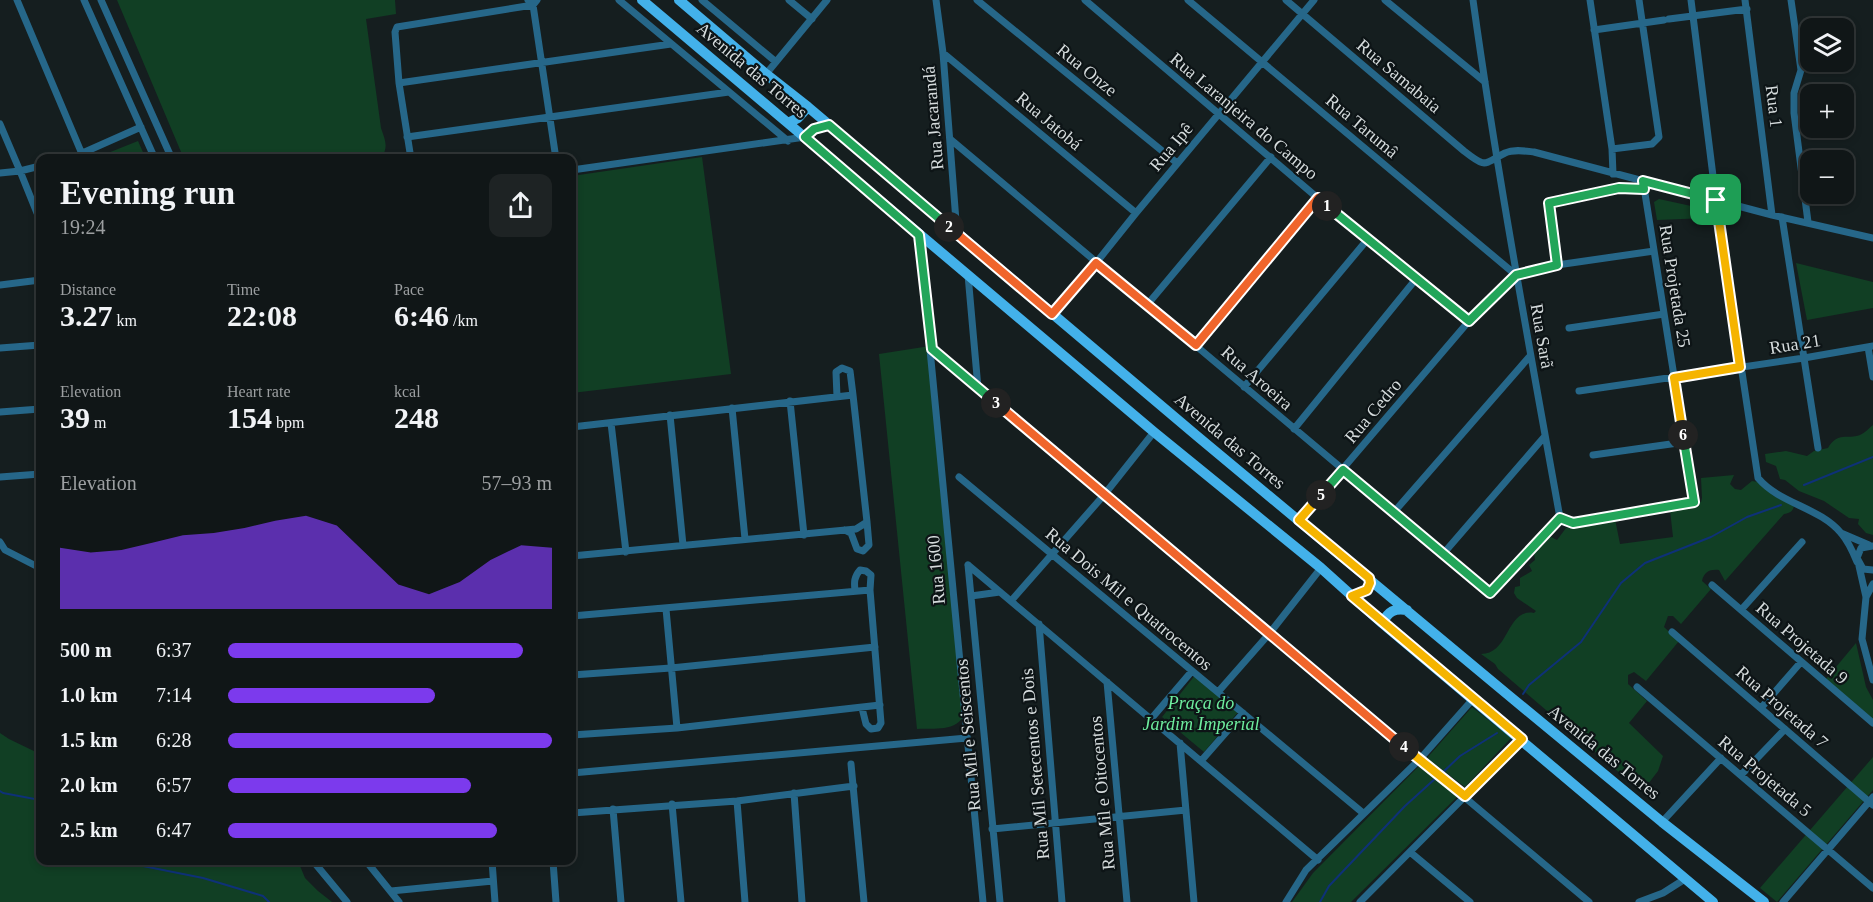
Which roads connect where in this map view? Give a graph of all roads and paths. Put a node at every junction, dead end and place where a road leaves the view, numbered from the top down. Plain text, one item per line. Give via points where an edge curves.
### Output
1 (17, 0) edge
2 (84, 0) edge
3 (101, 0) edge
4 (619, 0) edge
5 (642, 0) edge
6 (679, 0) edge
7 (702, 0) edge
8 (789, 0) edge
9 (827, 0) edge
10 (936, 0) edge
11 (977, 0) edge
12 (1085, 0) edge
13 (1188, 0) edge
14 (1286, 0) edge
15 (1314, 0) edge
16 (1385, 0) edge
17 (1473, 0) edge
18 (1590, 0) edge
19 (1639, 0) edge
20 (1691, 0) edge
21 (1745, 0) edge
22 (1791, 0) edge
23 (532, 2) edge
24 (1747, 9) junction
25 (1303, 14) junction
26 (1693, 16) junction
27 (812, 18) junction
28 (1642, 23) junction
29 (1594, 30) junction
30 (671, 44) junction
31 (943, 53) junction
32 (1262, 61) junction
33 (543, 62) junction
34 (776, 62) junction
35 (766, 74) junction
36 (399, 82) junction
37 (1485, 82) junction
38 (729, 92) junction
39 (808, 107) junction
40 (1219, 114) junction
41 (549, 118) junction
42 (788, 123) junction
43 (0, 124) edge
44 (829, 125) junction
45 (141, 127) junction
46 (407, 137) junction
47 (805, 137) junction
48 (950, 139) junction
49 (788, 141) junction
50 (1612, 149) junction
51 (82, 154) joint
52 (153, 154) edge
53 (170, 154) edge
54 (410, 154) edge
55 (555, 154) edge
56 (1271, 157) junction
57 (1497, 159) junction
58 (1177, 163) junction
59 (36, 167) edge
60 (576, 169) edge
61 (20, 171) junction
62 (0, 173) edge
63 (1613, 174) junction
64 (1643, 181) junction
65 (1644, 189) junction
66 (1318, 198) junction
67 (1716, 200) junction
68 (36, 209) edge
69 (1136, 213) junction
70 (1772, 215) junction
71 (1782, 217) junction
72 (1808, 222) junction
73 (957, 234) junction
74 (919, 235) junction
75 (1873, 238) edge
76 (1367, 240) junction
77 (1654, 251) junction
78 (1096, 263) junction
79 (1557, 265) junction
80 (968, 275) junction
81 (1516, 275) junction
82 (1416, 279) junction
83 (36, 280) edge
84 (0, 285) edge
85 (1147, 305) junction
86 (1052, 314) junction
87 (1664, 314) junction
88 (1469, 321) junction
89 (1569, 328) dead end
90 (36, 345) edge
91 (1196, 345) junction
92 (1870, 346) edge
93 (0, 348) edge
94 (932, 349) junction
95 (1530, 356) junction
96 (1804, 358) junction
97 (1740, 367) junction
98 (1873, 377) edge
99 (1674, 378) junction
100 (1244, 387) junction
101 (978, 388) junction
102 (1579, 391) dead end
103 (853, 395) junction
104 (837, 397) junction
105 (790, 401) junction
106 (732, 408) junction
107 (36, 410) edge
108 (0, 412) edge
109 (670, 415) junction
110 (611, 423) junction
111 (576, 427) edge
112 (1294, 429) junction
113 (1154, 432) junction
114 (1545, 436) junction
115 (1685, 442) junction
116 (1818, 448) dead end
117 (1593, 455) dead end
118 (1343, 470) junction
119 (36, 474) edge
120 (0, 477) edge
121 (959, 477) dead end
122 (1104, 495) junction
123 (1394, 512) junction
124 (1560, 518) junction
125 (1299, 520) junction
126 (867, 522) junction
127 (845, 530) junction
128 (1841, 533) junction
129 (804, 535) junction
130 (746, 539) junction
131 (0, 542) edge
132 (1802, 543) dead end
133 (683, 545) junction
134 (1871, 546) edge
135 (626, 552) junction
136 (1052, 554) junction
137 (1443, 554) junction
138 (576, 556) edge
139 (1858, 564) junction
140 (36, 566) edge
141 (1322, 568) junction
142 (1873, 570) edge
143 (1369, 578) junction
144 (1873, 584) edge
145 (1712, 585) dead end
146 (870, 590) junction
147 (855, 591) junction
148 (1000, 592) junction
149 (971, 596) junction
150 (1352, 596) junction
151 (1866, 597) junction
152 (1011, 601) junction
153 (666, 609) junction
154 (1407, 610) junction
155 (1741, 610) junction
156 (576, 616) edge
157 (1382, 623) junction
158 (1038, 624) junction
159 (1672, 632) dead end
160 (1269, 634) junction
161 (875, 647) junction
162 (1801, 662) junction
163 (671, 668) junction
164 (1192, 671) junction
165 (576, 675) edge
166 (1873, 680) edge
167 (1107, 682) junction
168 (1637, 687) dead end
169 (1218, 692) junction
170 (1473, 699) junction
171 (879, 705) junction
172 (862, 708) junction
173 (1761, 708) junction
174 (1243, 713) junction
175 (1151, 719) junction
176 (1873, 723) edge
177 (677, 728) junction
178 (1785, 729) junction
179 (576, 735) edge
180 (967, 738) junction
181 (1522, 739) junction
182 (1180, 743) junction
183 (1721, 758) junction
184 (1419, 760) junction
185 (1201, 761) junction
186 (851, 765) dead end
187 (576, 773) edge
188 (1741, 775) junction
189 (854, 786) junction
190 (794, 793) junction
191 (1465, 796) junction
192 (737, 801) junction
193 (1872, 801) edge
194 (672, 804) junction
195 (613, 809) junction
196 (1186, 810) junction
197 (576, 813) edge
198 (1363, 813) junction
199 (1119, 817) junction
200 (1662, 822) junction
201 (1054, 823) junction
202 (992, 829) junction
203 (1827, 849) junction
204 (1410, 852) junction
205 (1318, 860) junction
206 (316, 865) edge
207 (369, 865) edge
208 (492, 865) edge
209 (553, 865) edge
210 (1685, 879) junction
211 (494, 881) junction
212 (1873, 888) edge
213 (391, 891) junction
214 (347, 902) edge
215 (399, 902) edge
216 (495, 902) edge
217 (556, 902) edge
218 (621, 902) edge
219 (681, 902) edge
220 (746, 902) edge
221 (802, 902) edge
222 (864, 902) edge
223 (983, 902) edge
224 (1000, 902) edge
225 (1062, 902) edge
226 (1127, 902) edge
227 (1194, 902) edge
228 (1286, 902) edge
229 (1359, 902) edge
230 (1470, 902) edge
231 (1589, 902) edge
232 (1639, 902) edge
233 (1713, 902) edge
234 (1764, 902) edge
235 (1783, 902) edge

1 - 51 street
2 - 45 street
3 - 53 street
4 - 30 street
5 - 42 main road, Avenida das Torres
6 - 35 main road, Avenida das Torres
7 - 34 street
8 - 27 street
9 - 27 street
10 - 31 street, Rua Jacarandá
11 - 58 street, Rua Onze
12 - 40 street, Rua Laranjeira do Campo
13 - 32 street, Rua Tarumâ
14 - 25 street, Rua Samabaia
15 - 25 street, Rua Ipê
16 - 37 street
17 - 37 street, Rua Sarã
18 - 29 street
19 - 28 street
20 - 26 street
21 - 24 street, Rua 1
22 - 72 street via 1802,70 1794,93 1794,112
23 - 33 street
23 - 36 street via 398,27 395,32
24 - 26 street
24 - 70 street, Rua 1
25 - 32 street, Rua Ipê
25 - 57 street, Rua Samabaia via 1473,158 1484,164
26 - 28 street
26 - 67 street
27 - 34 street
28 - 29 street
28 - 50 street via 1659,137 1652,144
29 - 50 street
30 - 33 street
30 - 38 street
31 - 48 street, Rua Jacarandá
31 - 69 street, Rua Jatobá
32 - 40 street, Rua Ipê
32 - 81 street, Rua Tarumâ
33 - 36 street
33 - 41 street
34 - 35 street
35 - 39 main road, Avenida das Torres
36 - 46 street
37 - 57 street, Rua Sarã
38 - 41 street
38 - 49 street
39 - 42 main road
39 - 44 main road, Avenida das Torres
40 - 56 street, Rua Laranjeira do Campo
40 - 58 street, Rua Ipê
41 - 46 street
41 - 55 street
42 - 47 main road, Avenida das Torres
43 - 61 street
44 - 47 main road via 814,129
44 - 73 main road, Avenida das Torres
45 - 51 street
45 - 52 street
46 - 54 street
47 - 49 street
47 - 74 main road, Avenida das Torres
48 - 73 street, Rua Jacarandá
48 - 78 street, Rua Aroeira
49 - 60 street
50 - 63 street
56 - 66 street, Rua Laranjeira do Campo
56 - 85 street
57 - 63 street via 1506,152 1525,151
57 - 81 street, Rua Sarã
58 - 69 street, Rua Ipê
59 - 61 street
61 - 62 street
61 - 68 street
63 - 64 street
64 - 65 street, Rua Projetada 25
64 - 67 street
65 - 77 street, Rua Projetada 25
65 - 79 street via 1619,188 1549,203
66 - 76 street, Rua Laranjeira do Campo
66 - 91 street
67 - 70 street
67 - 97 street
69 - 78 street, Rua Ipê
70 - 71 street
71 - 72 street
71 - 96 street
72 - 75 street
73 - 86 main road, Avenida das Torres
74 - 80 main road, Avenida das Torres
74 - 94 street, Rua 1600
76 - 82 street, Rua Laranjeira do Campo
76 - 100 street
77 - 79 street
77 - 87 street, Rua Projetada 25
78 - 85 street, Rua Aroeira
78 - 86 street, Rua Ipê
79 - 81 street
80 - 101 street
80 - 113 main road, Avenida das Torres
81 - 88 street, Rua Cedro
81 - 95 street, Rua Sarã
82 - 88 street, Rua Laranjeira do Campo
82 - 112 street
83 - 84 street
85 - 91 street, Rua Aroeira
86 - 125 main road, Avenida das Torres
87 - 89 street
87 - 99 street, Rua Projetada 25
88 - 118 street, Rua Cedro
90 - 93 street
91 - 100 street, Rua Aroeira
92 - 96 street, Rua 21
92 - 98 street
94 - 101 street
94 - 180 street, Rua 1600
95 - 114 street, Rua Sarã
95 - 123 street
96 - 97 street, Rua 21
96 - 116 street
97 - 99 street, Rua 21
97 - 128 street via 1758,478 1774,493 1818,515
99 - 102 street, Rua 21
99 - 115 street, Rua Projetada 25
100 - 112 street, Rua Aroeira
101 - 122 street
103 - 104 street
103 - 104 street via 850,371 842,368 836,372
103 - 126 street
104 - 105 street
105 - 106 street
105 - 129 street
106 - 109 street
106 - 130 street
107 - 108 street
109 - 110 street
109 - 133 street
110 - 111 street
110 - 135 street
112 - 118 street, Rua Aroeira
113 - 122 street
113 - 141 main road, Avenida das Torres
114 - 124 street, Rua Sarã
114 - 137 street
115 - 117 street
115 - 124 street, Rua Projetada 25 via 1694,502 1573,523
118 - 123 street, Rua Aroeira
118 - 125 street, Rua Cedro
119 - 120 street
121 - 136 street, Rua Dois Mil e Quatrocentos
122 - 136 street
122 - 160 street
123 - 137 street, Rua Aroeira
124 - 137 street, Rua Aroeira via 1490,593
125 - 143 main road, Avenida das Torres
126 - 127 street
126 - 127 street via 869,545 863,550 857,549 851,533
127 - 129 street
128 - 134 street
128 - 139 street
129 - 130 street
130 - 133 street
131 - 140 street via 5,550
132 - 155 street
133 - 135 street
134 - 139 street via 1859,551
135 - 138 street
136 - 152 street
136 - 164 street, Rua Dois Mil e Quatrocentos
139 - 142 street
139 - 151 street
141 - 150 main road, Avenida das Torres
141 - 160 street
143 - 150 main road via 1367,590
143 - 154 main road, Avenida das Torres
144 - 151 street
145 - 155 street, Rua Projetada 9
146 - 147 street
146 - 147 street via 871,575 860,570 854,579
146 - 161 street
147 - 153 street
148 - 149 street
148 - 149 street, Rua Mil e Seiscentos via 968,565
148 - 152 street
149 - 202 street, Rua Mil e Seiscentos
150 - 157 main road, Avenida das Torres
151 - 166 street via 1862,639
152 - 158 street
153 - 156 street
153 - 163 street
154 - 157 main road via 1392,610
154 - 200 main road, Avenida das Torres
155 - 162 street, Rua Projetada 9
157 - 170 main road, Avenida das Torres
158 - 167 street
158 - 201 street, Rua Mil Setecentos e Dois
159 - 173 street, Rua Projetada 7
160 - 169 street
160 - 184 street
161 - 163 street
161 - 171 street
162 - 173 street
162 - 176 street, Rua Projetada 9
163 - 165 street
163 - 177 street
164 - 169 street, Rua Dois Mil e Quatrocentos
164 - 175 street
167 - 175 street
167 - 199 street, Rua Mil e Oitocentos
168 - 183 street, Rua Projetada 5
169 - 174 street, Rua Dois Mil e Quatrocentos
170 - 181 main road, Avenida das Torres
170 - 184 street
171 - 172 street
171 - 172 street via 878,728 871,729 866,724
172 - 177 street
173 - 178 street, Rua Projetada 7
174 - 185 street
174 - 198 street, Rua Dois Mil e Quatrocentos
175 - 182 street
177 - 179 street
178 - 188 street
178 - 193 street, Rua Projetada 7
180 - 187 street
180 - 223 street, Rua 1600
181 - 191 street
181 - 210 main road, Avenida das Torres
182 - 185 street
182 - 196 street
183 - 188 street, Rua Projetada 5
183 - 200 street
184 - 191 street
184 - 198 street
185 - 205 street
186 - 189 street
188 - 203 street, Rua Projetada 5
189 - 190 street
189 - 222 street
190 - 192 street
190 - 221 street
191 - 204 street
191 - 231 street
192 - 194 street
192 - 220 street
193 - 203 street
194 - 195 street
194 - 219 street
195 - 197 street
195 - 218 street
196 - 199 street
196 - 227 street
198 - 205 street
199 - 201 street
199 - 226 street, Rua Mil e Oitocentos
200 - 234 main road, Avenida das Torres
201 - 202 street
201 - 225 street, Rua Mil Setecentos e Dois
202 - 224 street, Rua Mil e Seiscentos
203 - 212 street, Rua Projetada 5
203 - 235 street
204 - 229 street
204 - 230 street
205 - 228 street via 1306,870
206 - 214 street
207 - 213 street
208 - 211 street
209 - 217 street
210 - 232 street
210 - 233 main road, Avenida das Torres
211 - 213 street
211 - 216 street
213 - 215 street

